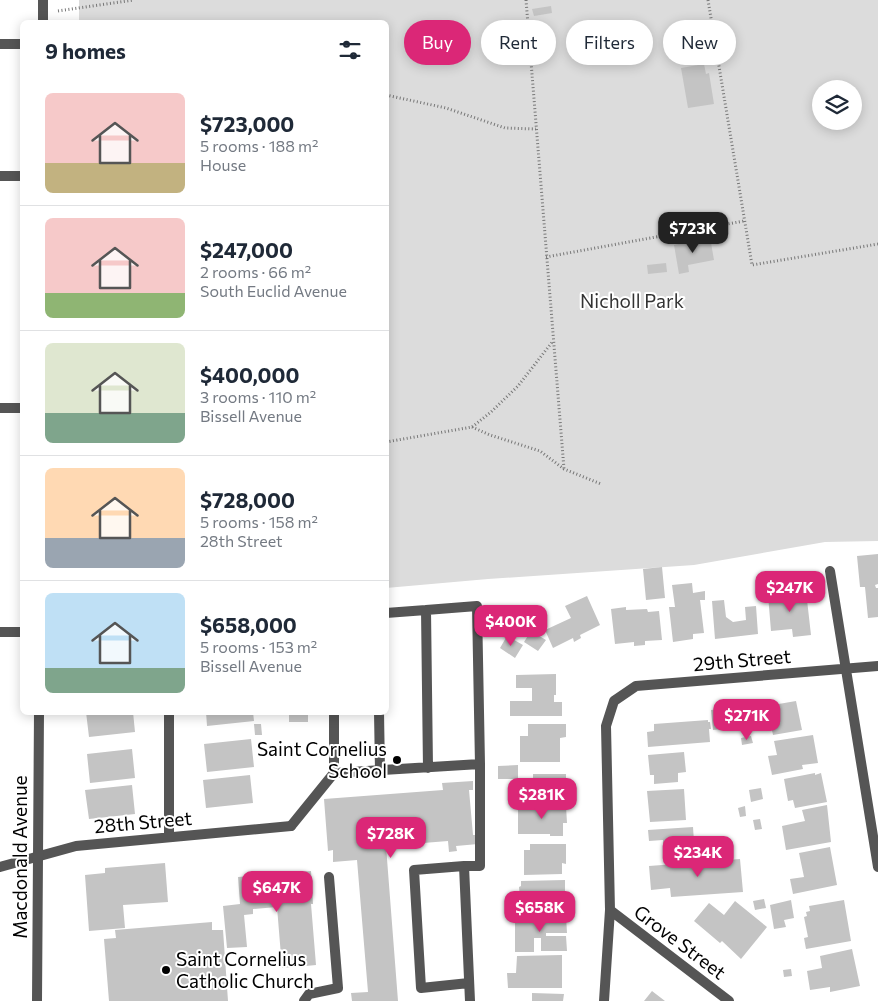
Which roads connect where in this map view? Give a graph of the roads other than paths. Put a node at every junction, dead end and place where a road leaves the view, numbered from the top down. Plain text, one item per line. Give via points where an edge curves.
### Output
1 (42, 0) edge
2 (43, 18) edge
3 (0, 44) edge
4 (20, 44) edge
5 (0, 176) edge
6 (20, 176) edge
7 (0, 408) edge
8 (20, 408) edge
9 (830, 571) dead end
10 (426, 610) junction
11 (389, 613) edge
12 (0, 632) edge
13 (20, 632) edge
14 (878, 666) edge
15 (845, 669) junction
16 (39, 715) edge
17 (169, 715) edge
18 (334, 715) edge
19 (379, 715) edge
20 (480, 764) junction
21 (428, 768) junction
22 (380, 771) junction
23 (334, 773) junction
24 (169, 838) junction
25 (38, 856) junction
26 (464, 866) junction
27 (0, 867) edge
28 (878, 868) edge
29 (329, 877) dead end
30 (610, 910) junction
31 (469, 983) junction
32 (37, 1001) edge
33 (304, 1001) edge
34 (470, 1001) edge
35 (604, 1001) edge
36 (729, 1001) edge

1 - 2 street
3 - 4 street
5 - 6 street
7 - 8 street
9 - 15 street
10 - 11 street
10 - 20 street via 478,606
10 - 21 street
12 - 13 street
14 - 15 street, 29th Street
15 - 28 street
15 - 30 street, 29th Street via 636,686 614,701 606,726
16 - 25 street, Macdonald Avenue
17 - 24 street
18 - 23 street
19 - 22 street
20 - 21 street
20 - 26 street via 480,866
21 - 22 street
22 - 23 street
23 - 24 street, 28th Street via 291,826
24 - 25 street, 28th Street via 76,846
25 - 27 street, 28th Street
25 - 32 street, Macdonald Avenue
26 - 31 street
26 - 31 street via 414,870 422,988
29 - 33 street via 338,988 309,994
30 - 35 street
30 - 36 street, Grove Street
31 - 34 street

